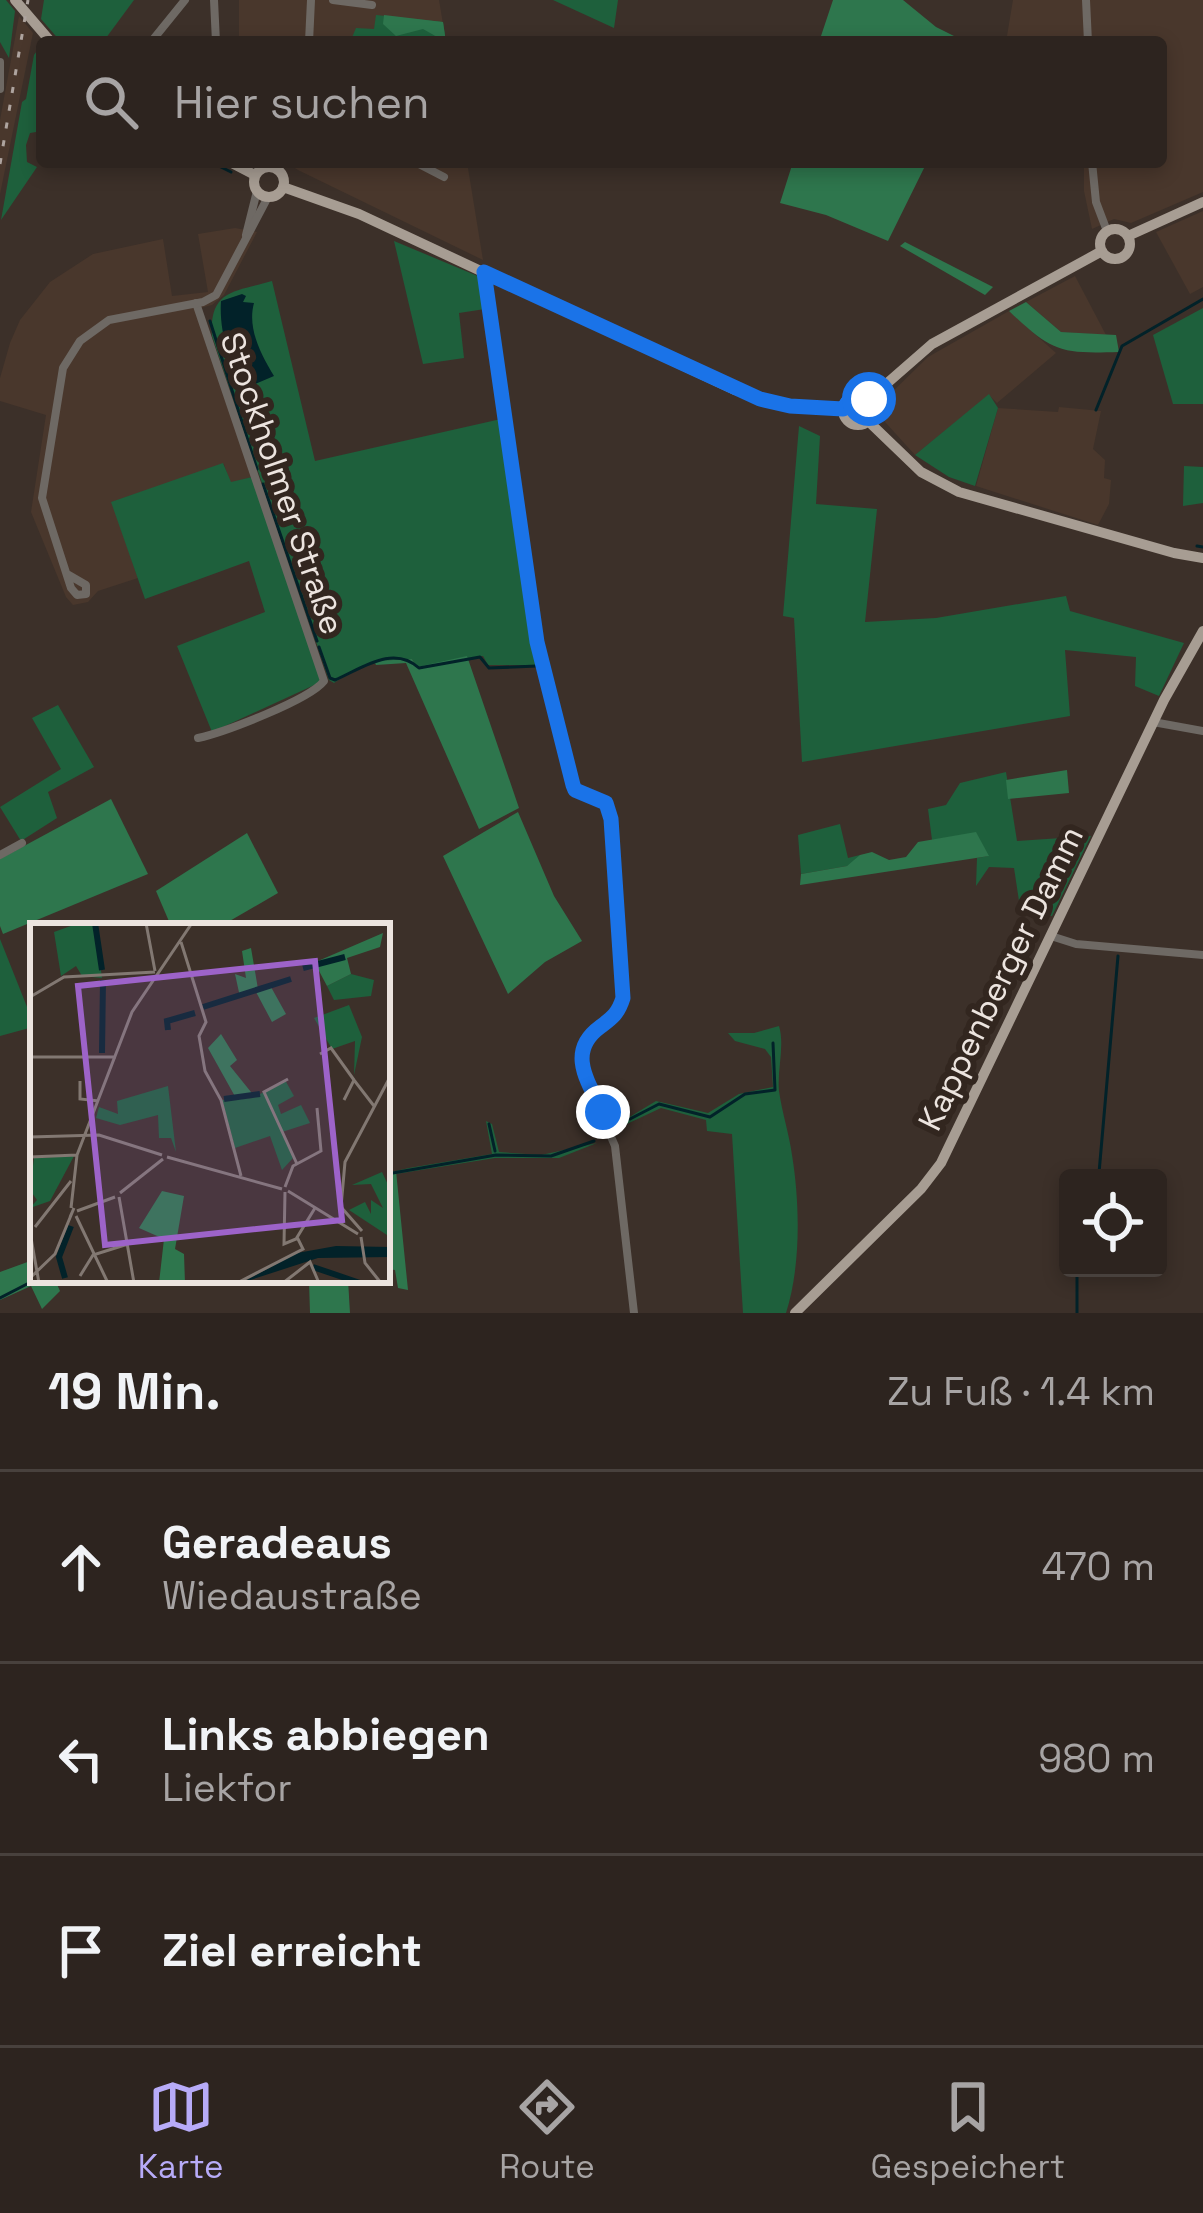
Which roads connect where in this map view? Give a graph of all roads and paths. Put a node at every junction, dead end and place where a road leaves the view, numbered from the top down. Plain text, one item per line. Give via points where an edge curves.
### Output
1 (15, 0) edge
2 (184, 0) edge
3 (214, 0) edge
4 (311, 0) edge
5 (333, 0) edge
6 (1086, 0) edge
7 (372, 5) dead end
8 (46, 36) edge
9 (156, 36) edge
10 (216, 36) edge
11 (309, 36) edge
12 (1088, 36) edge
13 (0, 62) edge
14 (0, 89) edge
15 (242, 168) edge
16 (264, 168) edge
17 (277, 168) edge
18 (427, 168) edge
19 (1092, 168) edge
20 (255, 175) junction
21 (444, 177) dead end
22 (283, 187) junction
23 (262, 194) junction
24 (1203, 202) edge
25 (1107, 230) junction
26 (1128, 236) junction
27 (1102, 251) junction
28 (484, 272) junction
29 (196, 303) junction
30 (869, 399) junction
31 (843, 409) junction
32 (868, 421) junction
33 (1203, 558) edge
34 (67, 574) dead end
35 (1203, 631) edge
36 (1153, 722) junction
37 (1203, 731) edge
38 (198, 738) dead end
39 (22, 843) dead end
40 (0, 855) edge
41 (1051, 935) junction
42 (1203, 956) edge
43 (634, 1313) edge
44 (795, 1313) edge

1 - 8 main road
2 - 9 street
3 - 10 street
4 - 11 street
5 - 7 street
6 - 12 street
13 - 14 street
15 - 20 main road
16 - 20 main road
17 - 22 main road
18 - 21 street
19 - 25 street
20 - 23 main road
22 - 23 main road
22 - 28 main road
23 - 29 street, Stockholmer Straße via 219,291
24 - 26 main road
25 - 26 main road
25 - 27 main road
26 - 27 main road via 1120,258
27 - 30 main road via 932,344
28 - 31 main road via 735,390 790,406
28 - 43 street via 542,665 575,790 606,803 611,819 623,998 580,1050 580,1065 618,1162
29 - 34 street, Stockholmer Straße via 110,320 80,340 63,368 42,486
29 - 38 street, Stockholmer Straße via 324,676 314,692
30 - 31 main road via 852,396
30 - 32 main road
31 - 32 main road via 852,423
32 - 33 main road via 903,458 959,492
35 - 36 main road, Kappenberger Damm
36 - 37 street
36 - 41 main road, Kappenberger Damm
39 - 40 street
41 - 42 street
41 - 44 main road, Kappenberger Damm via 934,1172

